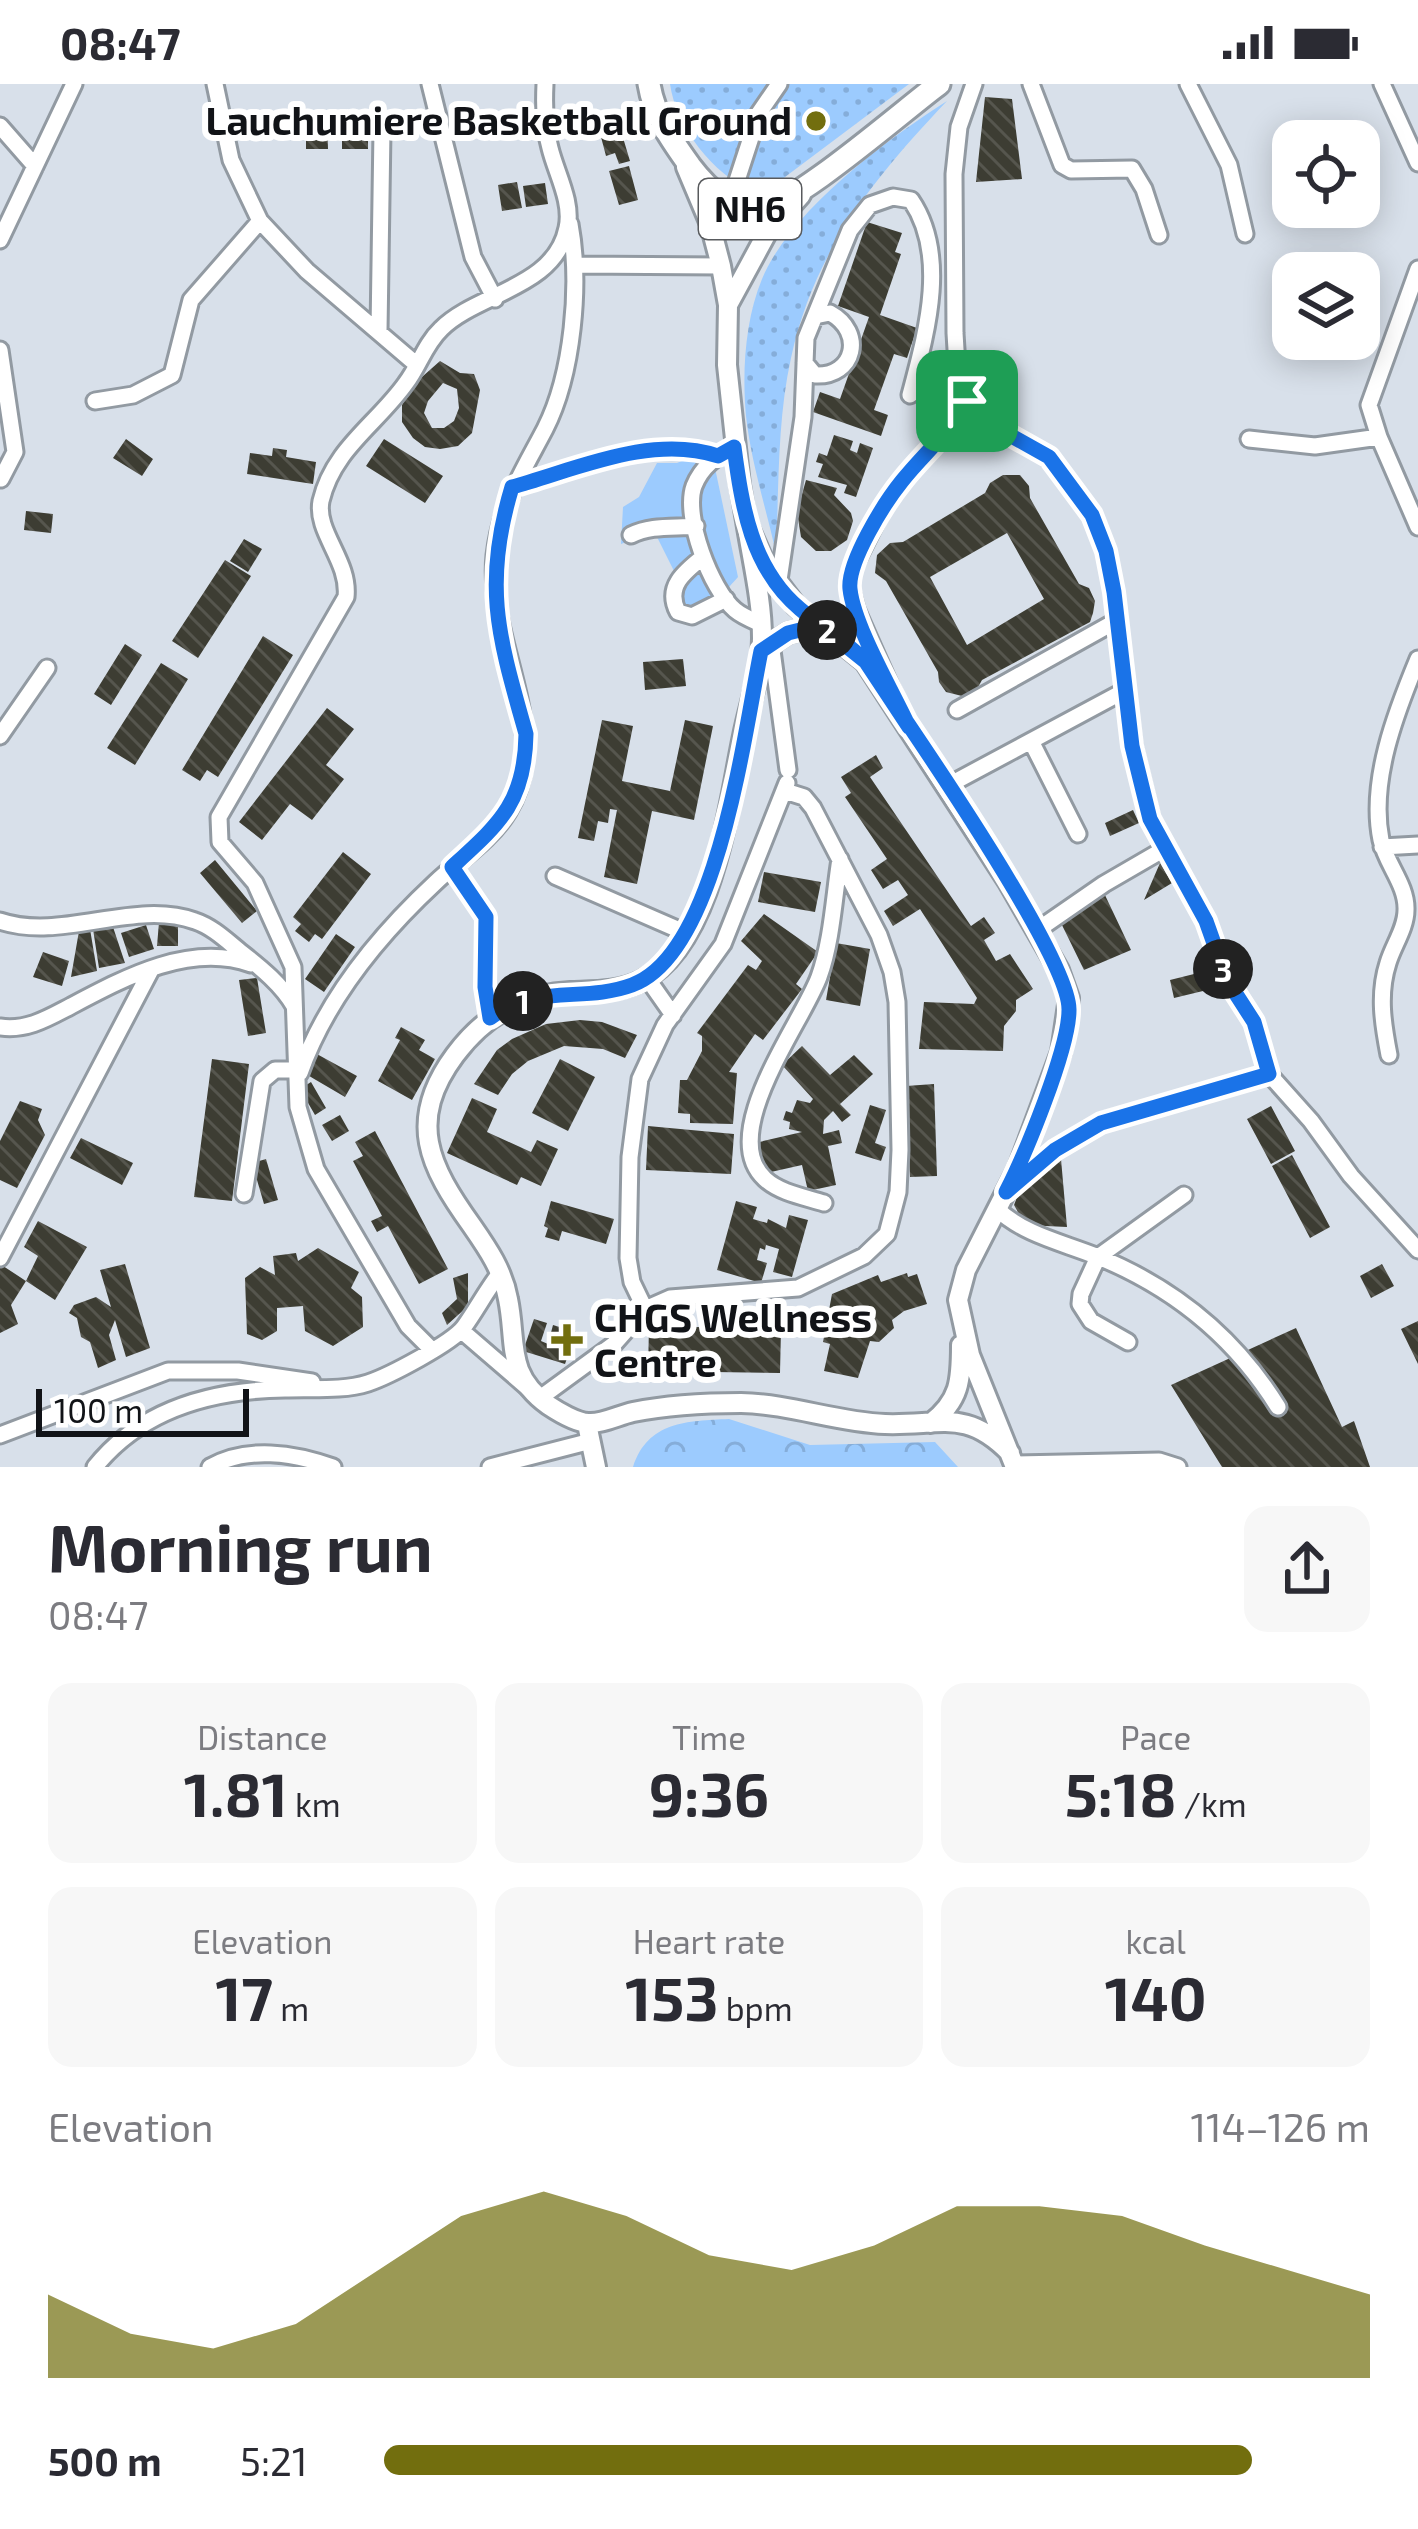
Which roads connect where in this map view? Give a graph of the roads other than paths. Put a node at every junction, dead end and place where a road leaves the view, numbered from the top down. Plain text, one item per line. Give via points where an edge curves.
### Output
1 (74, 84) edge
2 (215, 84) edge
3 (430, 84) edge
4 (545, 84) edge
5 (650, 84) edge
6 (778, 84) edge
7 (939, 84) edge
8 (974, 84) edge
9 (1031, 84) edge
10 (1188, 84) edge
11 (1382, 84) edge
12 (0, 126) edge
13 (382, 130) dead end
14 (678, 149) junction
15 (1418, 163) edge
16 (34, 166) junction
17 (820, 176) junction
18 (730, 202) junction
19 (568, 215) junction
20 (260, 221) junction
21 (1245, 234) dead end
22 (1159, 235) dead end
23 (0, 240) edge
24 (576, 265) junction
25 (721, 266) junction
26 (1418, 269) edge
27 (495, 299) junction
28 (728, 305) junction
29 (815, 316) junction
30 (379, 332) junction
31 (0, 350) edge
32 (804, 361) junction
33 (417, 365) junction
34 (910, 395) dead end
35 (94, 401) dead end
36 (967, 401) junction
37 (1378, 437) junction
38 (1249, 439) dead end
39 (726, 452) junction
40 (1, 479) edge
41 (512, 487) junction
42 (746, 521) junction
43 (696, 526) junction
44 (1418, 527) edge
45 (632, 535) dead end
46 (704, 557) junction
47 (778, 587) junction
48 (726, 599) junction
49 (1118, 620) junction
50 (761, 624) junction
51 (820, 625) junction
52 (766, 647) junction
53 (1418, 658) edge
54 (46, 668) dead end
55 (1126, 691) junction
56 (957, 710) dead end
57 (909, 727) junction
58 (0, 736) edge
59 (1031, 741) junction
60 (787, 781) junction
61 (947, 786) junction
62 (1078, 834) dead end
63 (1418, 845) edge
64 (1382, 847) junction
65 (1166, 848) junction
66 (840, 859) junction
67 (452, 867) junction
68 (554, 876) dead end
69 (0, 921) edge
70 (1036, 932) junction
71 (686, 933) junction
72 (260, 967) junction
73 (151, 970) junction
74 (647, 978) junction
75 (295, 1009) junction
76 (673, 1015) junction
77 (490, 1018) junction
78 (0, 1027) edge
79 (1389, 1055) dead end
80 (295, 1070) junction
81 (1269, 1074) junction
82 (298, 1107) junction
83 (244, 1194) dead end
84 (1184, 1195) dead end
85 (1001, 1200) junction
86 (824, 1203) dead end
87 (1418, 1250) edge
88 (1099, 1257) junction
89 (0, 1258) edge
90 (500, 1274) junction
91 (645, 1309) junction
92 (961, 1322) junction
93 (462, 1331) junction
94 (1128, 1342) dead end
95 (430, 1349) junction
96 (339, 1387) junction
97 (537, 1395) junction
98 (1278, 1406) dead end
99 (931, 1423) junction
100 (589, 1432) junction
101 (0, 1435) edge
102 (1009, 1463) edge
103 (95, 1467) edge
104 (210, 1467) edge
105 (333, 1467) edge
106 (490, 1467) edge
107 (596, 1467) edge
108 (1178, 1467) edge

1 - 16 street
2 - 20 street via 226,144
3 - 27 street via 473,257
4 - 19 street via 548,143
5 - 14 highway, NH6
6 - 18 street via 759,112
7 - 17 highway, NH6
8 - 36 street via 954,174 956,350
9 - 22 street via 1062,165 1132,169
10 - 21 street via 1229,165
11 - 15 street
12 - 16 street
13 - 30 street
14 - 18 highway, NH6
14 - 25 main road
16 - 23 street
17 - 18 highway, NH6 via 772,208
17 - 28 main road via 767,232
19 - 24 street
19 - 27 street via 548,262
20 - 30 street
20 - 35 street via 191,300 172,375 134,395
24 - 25 street
24 - 41 street via 559,384 547,425
25 - 28 main road
26 - 37 street via 1372,390
27 - 33 street via 442,327
28 - 39 main road
29 - 32 street
29 - 32 street via 841,318 853,340 851,356 826,376
29 - 34 street via 850,230 871,205 911,200 931,246 926,334
30 - 33 street
31 - 40 street via 15,433
32 - 47 street
33 - 75 street via 348,445 326,487 321,522 346,574 346,597 219,817 220,842 254,883 286,948
36 - 49 street via 983,420 1049,457 1078,492 1106,551
36 - 57 street via 900,482 851,572 856,610
37 - 38 street via 1316,446
37 - 44 street
39 - 41 street via 662,447
39 - 42 main road
39 - 43 street via 705,465 693,488
41 - 67 street via 493,590 526,751 511,808
42 - 47 main road
42 - 50 main road
43 - 45 street via 650,526
43 - 46 street
46 - 48 street
46 - 48 street via 682,574 671,599 692,616
47 - 51 main road
48 - 50 street
49 - 55 street
49 - 56 street
50 - 52 main road
51 - 52 main road
51 - 57 main road via 866,662
52 - 60 street
52 - 71 main road via 717,855
53 - 64 street via 1388,751
54 - 58 street
55 - 59 street
55 - 65 street via 1139,776
57 - 61 main road
59 - 61 street
59 - 62 street
60 - 66 street via 813,808
60 - 76 street via 723,944
61 - 70 main road
63 - 64 street
64 - 79 street via 1406,912 1382,991
65 - 70 street
65 - 81 street via 1254,1022
66 - 86 street via 819,977 769,1073 750,1139 763,1178
66 - 91 street via 879,935 897,1002 900,1150 886,1234 864,1256 798,1288 670,1298
67 - 77 street via 486,917
67 - 82 street via 355,970 308,1051
68 - 71 street
69 - 72 street via 192,920
70 - 85 main road via 1059,970 1070,1012
71 - 74 main road
72 - 73 street via 202,956
72 - 75 street
73 - 78 street via 46,1019
73 - 89 street
74 - 76 street
74 - 77 main road via 527,999
75 - 80 street
76 - 91 street via 640,1079 630,1156 628,1258
77 - 90 main road via 446,1067 425,1133 435,1167
80 - 82 street
80 - 83 street via 275,1070 262,1081
81 - 85 street via 1101,1123 1055,1150
81 - 87 street
82 - 95 street via 316,1169 408,1326
84 - 88 street
85 - 88 street via 1027,1231
85 - 92 main road via 960,1284
88 - 94 street via 1080,1304 1091,1321
88 - 98 street via 1173,1296 1227,1338
90 - 93 street
90 - 97 main road via 513,1353
91 - 97 street via 614,1344
92 - 99 main road via 961,1379 949,1408
92 - 102 main road
93 - 95 street
93 - 97 street
95 - 96 street via 371,1382
96 - 101 street via 238,1371 168,1371
96 - 103 street via 232,1391 189,1402 130,1433
97 - 100 main road
99 - 100 main road via 861,1422 739,1403 654,1409
99 - 102 main road via 971,1423
100 - 106 street
100 - 107 main road
102 - 108 street
104 - 105 street via 278,1454

